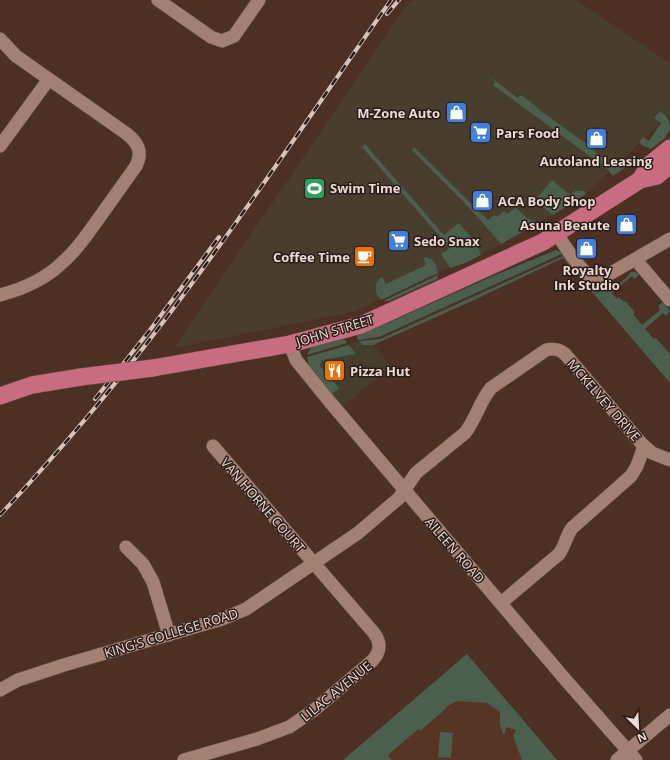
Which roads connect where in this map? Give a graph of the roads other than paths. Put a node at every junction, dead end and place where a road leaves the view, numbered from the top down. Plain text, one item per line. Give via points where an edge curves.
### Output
1 (158, 0) edge
2 (259, 0) edge
3 (0, 38) edge
4 (49, 79) junction
5 (0, 146) edge
6 (670, 148) edge
7 (670, 165) edge
8 (640, 180) junction
9 (557, 234) junction
10 (670, 239) edge
11 (636, 259) junction
12 (0, 295) edge
13 (670, 300) edge
14 (290, 344) junction
15 (0, 396) edge
16 (213, 446) dead end
17 (644, 446) junction
18 (670, 460) edge
19 (404, 491) junction
20 (126, 547) dead end
21 (314, 563) junction
22 (501, 603) junction
23 (169, 636) junction
24 (0, 690) edge
25 (670, 715) edge
26 (632, 755) edge
27 (184, 760) edge
28 (617, 760) edge

1 - 2 street via 211,37 222,41 234,36
3 - 4 street via 13,54
4 - 5 street
4 - 12 street via 128,134 138,144 140,155 136,166 92,229 65,261 31,284
6 - 8 main road, JOHN STREET via 649,165
7 - 8 main road, JOHN STREET via 657,176
8 - 9 main road, JOHN STREET
9 - 11 street via 570,254 592,277 598,279
9 - 14 main road, JOHN STREET via 361,325
10 - 11 street
11 - 13 street
14 - 15 main road, JOHN STREET, bridge via 153,368 32,385
14 - 19 street, AILEEN ROAD via 296,360
16 - 21 street, VAN HORNE COURT
17 - 18 street, MCKELVEY DRIVE via 656,455
17 - 19 street, MCKELVEY DRIVE via 564,354 549,349 491,388 468,429 416,473
17 - 22 street via 631,476 572,528 559,554
19 - 21 street, KING'S COLLEGE ROAD via 364,529
19 - 22 street, AILEEN ROAD
20 - 23 street via 143,564 153,582
21 - 23 street, KING'S COLLEGE ROAD via 246,609 222,620
21 - 27 street, LILAC AVENUE via 376,636 379,647 377,655 314,710 289,727
22 - 26 street, AILEEN ROAD
23 - 24 street, KING'S COLLEGE ROAD via 64,665 18,680
25 - 26 street
26 - 28 street

